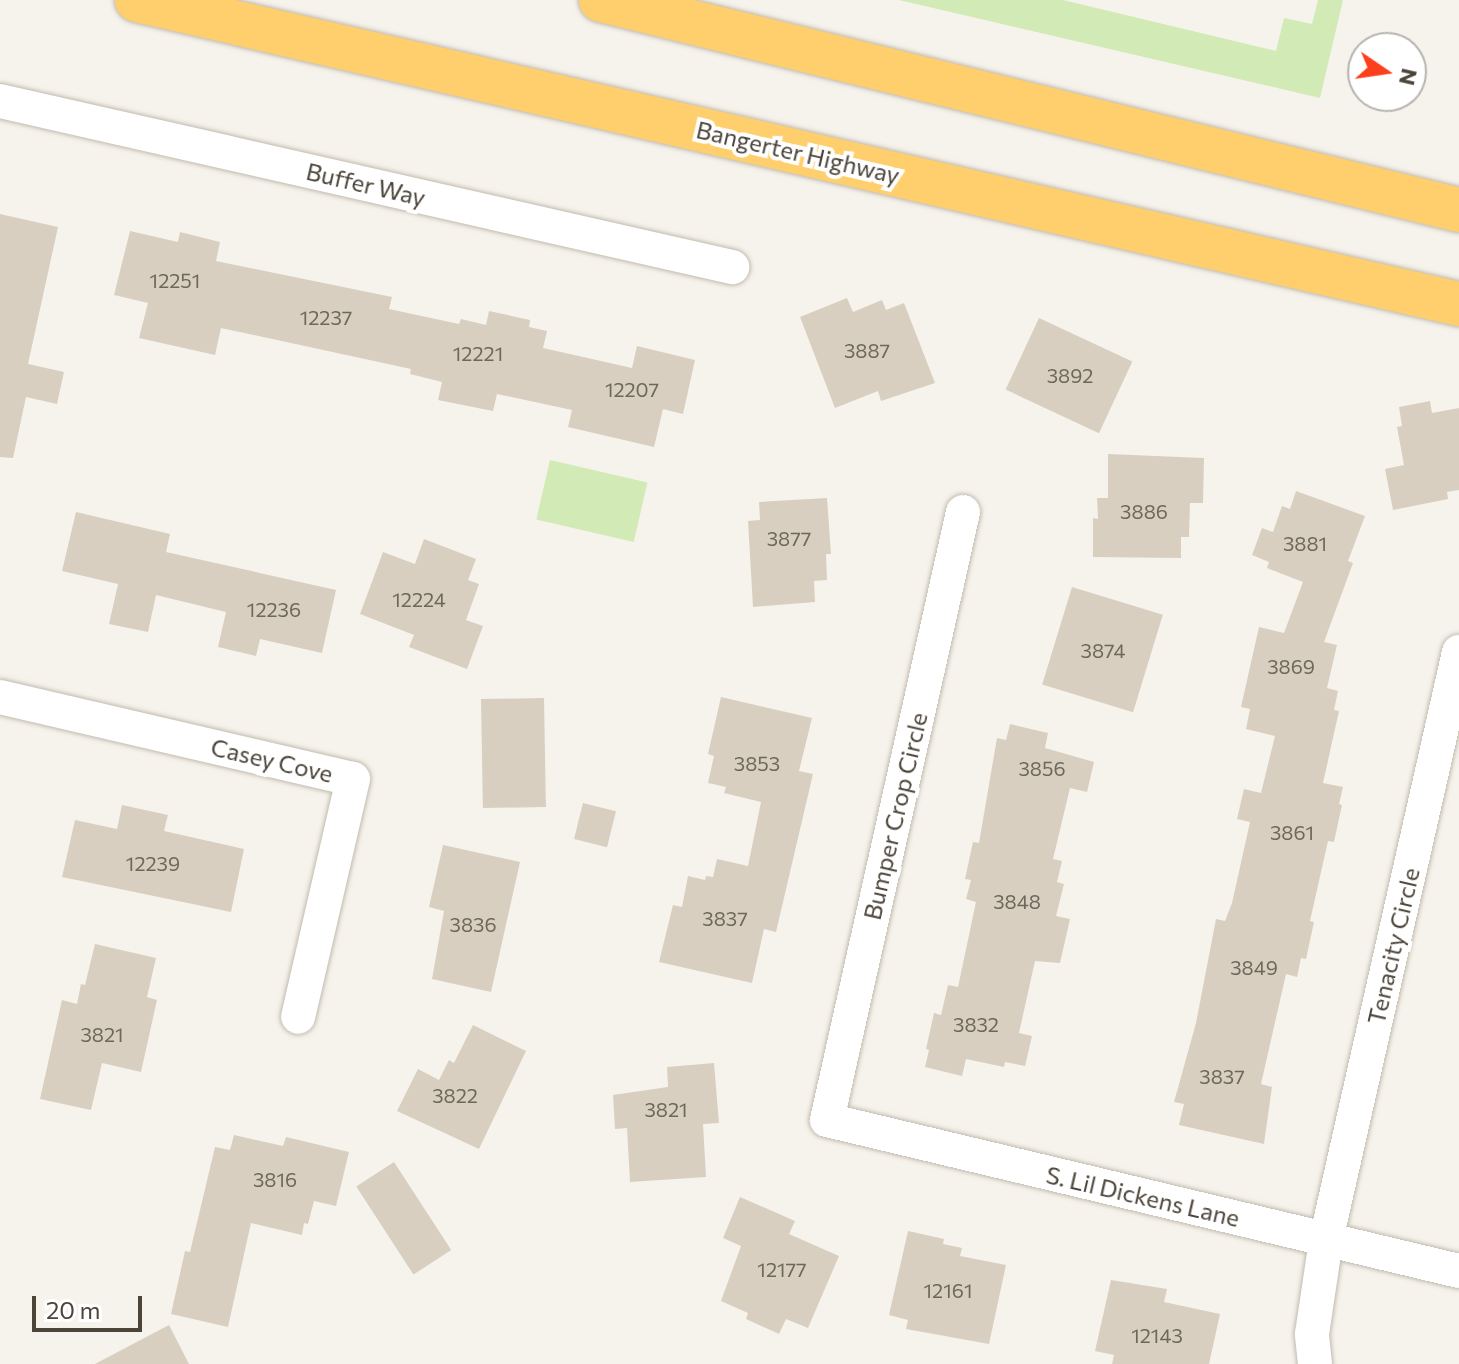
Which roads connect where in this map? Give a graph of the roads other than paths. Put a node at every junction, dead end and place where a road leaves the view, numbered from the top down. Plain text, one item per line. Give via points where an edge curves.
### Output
1 (137, 0) edge
2 (601, 0) edge
3 (0, 101) edge
4 (1459, 210) edge
5 (732, 267) dead end
6 (1459, 304) edge
7 (963, 512) dead end
8 (1459, 652) edge
9 (0, 697) edge
10 (298, 1017) dead end
11 (827, 1120) joint
12 (1326, 1240) junction
13 (1459, 1271) edge
14 (1315, 1364) edge

1 - 6 highway, Bangerter Highway
2 - 4 highway
3 - 5 street, Buffer Way
7 - 11 street, Bumper Crop Circle
8 - 12 street, Tenacity Circle
9 - 10 street, Casey Cove via 353,779
11 - 12 street, S. Lil Dickens Lane
12 - 13 street, S. Lil Dickens Lane
12 - 14 street, Tenacity Circle via 1312,1334

